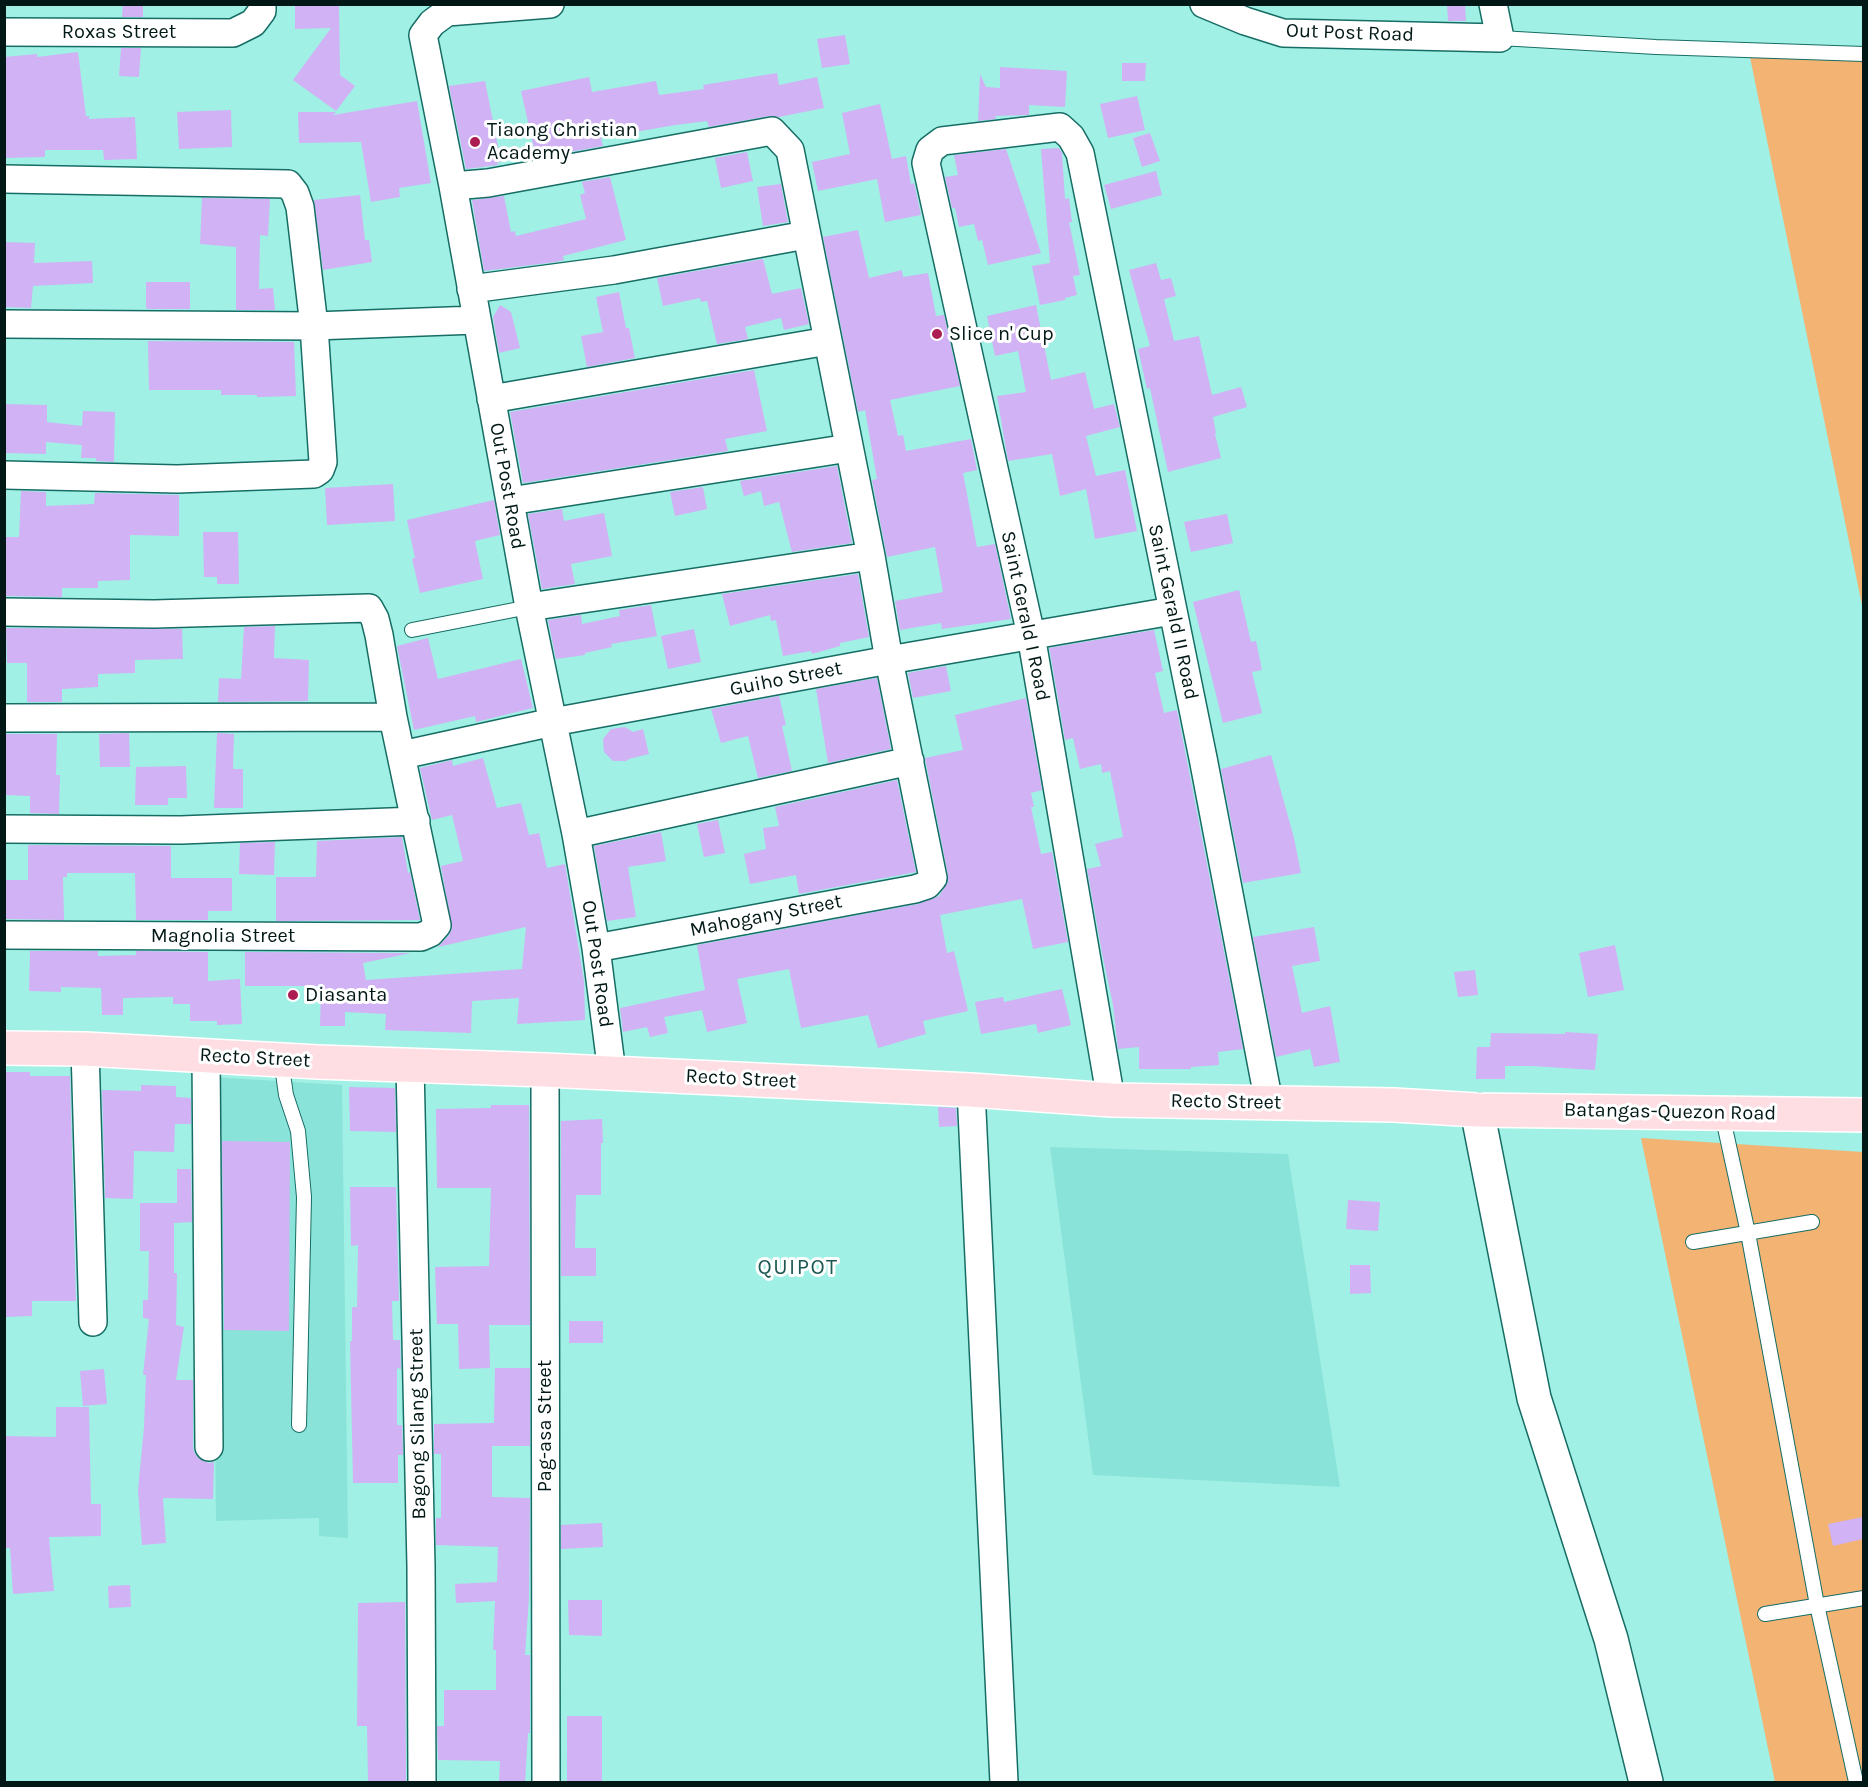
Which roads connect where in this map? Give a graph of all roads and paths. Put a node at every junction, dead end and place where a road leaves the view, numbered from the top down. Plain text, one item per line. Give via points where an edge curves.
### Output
1 (262, 4) edge
2 (550, 4) edge
3 (1204, 4) edge
4 (1493, 4) edge
5 (4, 32) edge
6 (1500, 38) junction
7 (1863, 54) edge
8 (1060, 127) joint
9 (4, 179) edge
10 (453, 186) junction
11 (806, 235) junction
12 (471, 289) junction
13 (476, 320) junction
14 (4, 324) edge
15 (314, 326) junction
16 (828, 340) junction
17 (491, 399) junction
18 (849, 448) junction
19 (4, 475) edge
20 (510, 501) junction
21 (871, 556) junction
22 (529, 607) junction
23 (1172, 611) junction
24 (4, 612) edge
25 (412, 630) dead end
26 (1031, 635) junction
27 (890, 660) junction
28 (393, 717) junction
29 (4, 718) edge
30 (553, 722) junction
31 (402, 755) junction
32 (909, 760) junction
33 (416, 821) junction
34 (4, 829) edge
35 (576, 834) junction
36 (4, 935) edge
37 (596, 948) junction
38 (4, 1048) edge
39 (85, 1049) junction
40 (206, 1055) junction
41 (281, 1059) junction
42 (410, 1065) junction
43 (545, 1070) junction
44 (612, 1073) junction
45 (971, 1090) junction
46 (1111, 1100) junction
47 (1269, 1103) junction
48 (1477, 1110) junction
49 (1721, 1112) junction
50 (1863, 1115) edge
51 (1812, 1222) dead end
52 (1748, 1233) junction
53 (1693, 1242) dead end
54 (93, 1322) dead end
55 (298, 1425) dead end
56 (209, 1447) dead end
57 (1863, 1598) edge
58 (1817, 1605) junction
59 (1765, 1614) dead end
60 (422, 1782) edge
61 (546, 1782) edge
62 (1004, 1782) edge
63 (1646, 1782) edge
64 (1856, 1782) edge

1 - 5 street, Roxas Street via 253,23 233,33
2 - 10 street, Out Post Road via 447,12 423,35
3 - 6 street, Out Post Road via 1283,33
4 - 6 street
6 - 7 lane
8 - 23 street, Saint Gerald II Road via 1080,153
8 - 26 street, Saint Gerald I Road via 942,141 930,150 926,163
9 - 15 street via 288,183 300,207
10 - 11 street via 772,131 790,150
10 - 12 street, Out Post Road
11 - 12 street via 614,270
11 - 16 street
12 - 13 street, Out Post Road
13 - 15 street
13 - 17 street, Out Post Road
14 - 15 street
15 - 19 street via 323,462 314,474 177,479
16 - 17 street
16 - 18 street
17 - 20 street, Out Post Road
18 - 20 street
18 - 21 street
20 - 22 street, Out Post Road
21 - 22 street
21 - 27 street
22 - 25 lane
22 - 30 street, Out Post Road
23 - 26 street, Guiho Street
23 - 47 street, Saint Gerald II Road
24 - 28 street via 154,614 369,608 379,634
26 - 27 street, Guiho Street
26 - 46 street, Saint Gerald I Road
27 - 30 street, Guiho Street
27 - 32 street
28 - 29 street
28 - 31 street
30 - 31 street, Guiho Street
30 - 35 street, Out Post Road
31 - 33 street
32 - 35 street
32 - 37 street, Mahogany Street via 933,878 927,885
33 - 34 street via 181,830
33 - 36 street, Magnolia Street via 437,925 421,937
35 - 37 street, Out Post Road
37 - 44 street, Out Post Road
38 - 39 main road, Recto Street
39 - 40 main road, Recto Street
39 - 54 street
40 - 41 main road, Recto Street
40 - 56 street
41 - 42 main road, Recto Street
41 - 55 lane via 286,1095 298,1131 304,1197
42 - 43 main road, Recto Street
42 - 60 street, Bagong Silang Street
43 - 44 main road, Recto Street
43 - 61 street, Pag-asa Street
44 - 45 main road, Recto Street
45 - 46 main road, Recto Street
45 - 62 street
46 - 47 main road, Recto Street
47 - 48 main road, Recto Street
48 - 49 main road, Batangas-Quezon Road
48 - 63 street via 1534,1398 1611,1639
49 - 50 main road, Batangas-Quezon Road
49 - 52 lane
51 - 52 lane
52 - 53 lane
52 - 58 lane
57 - 58 lane
58 - 59 lane
58 - 64 lane

